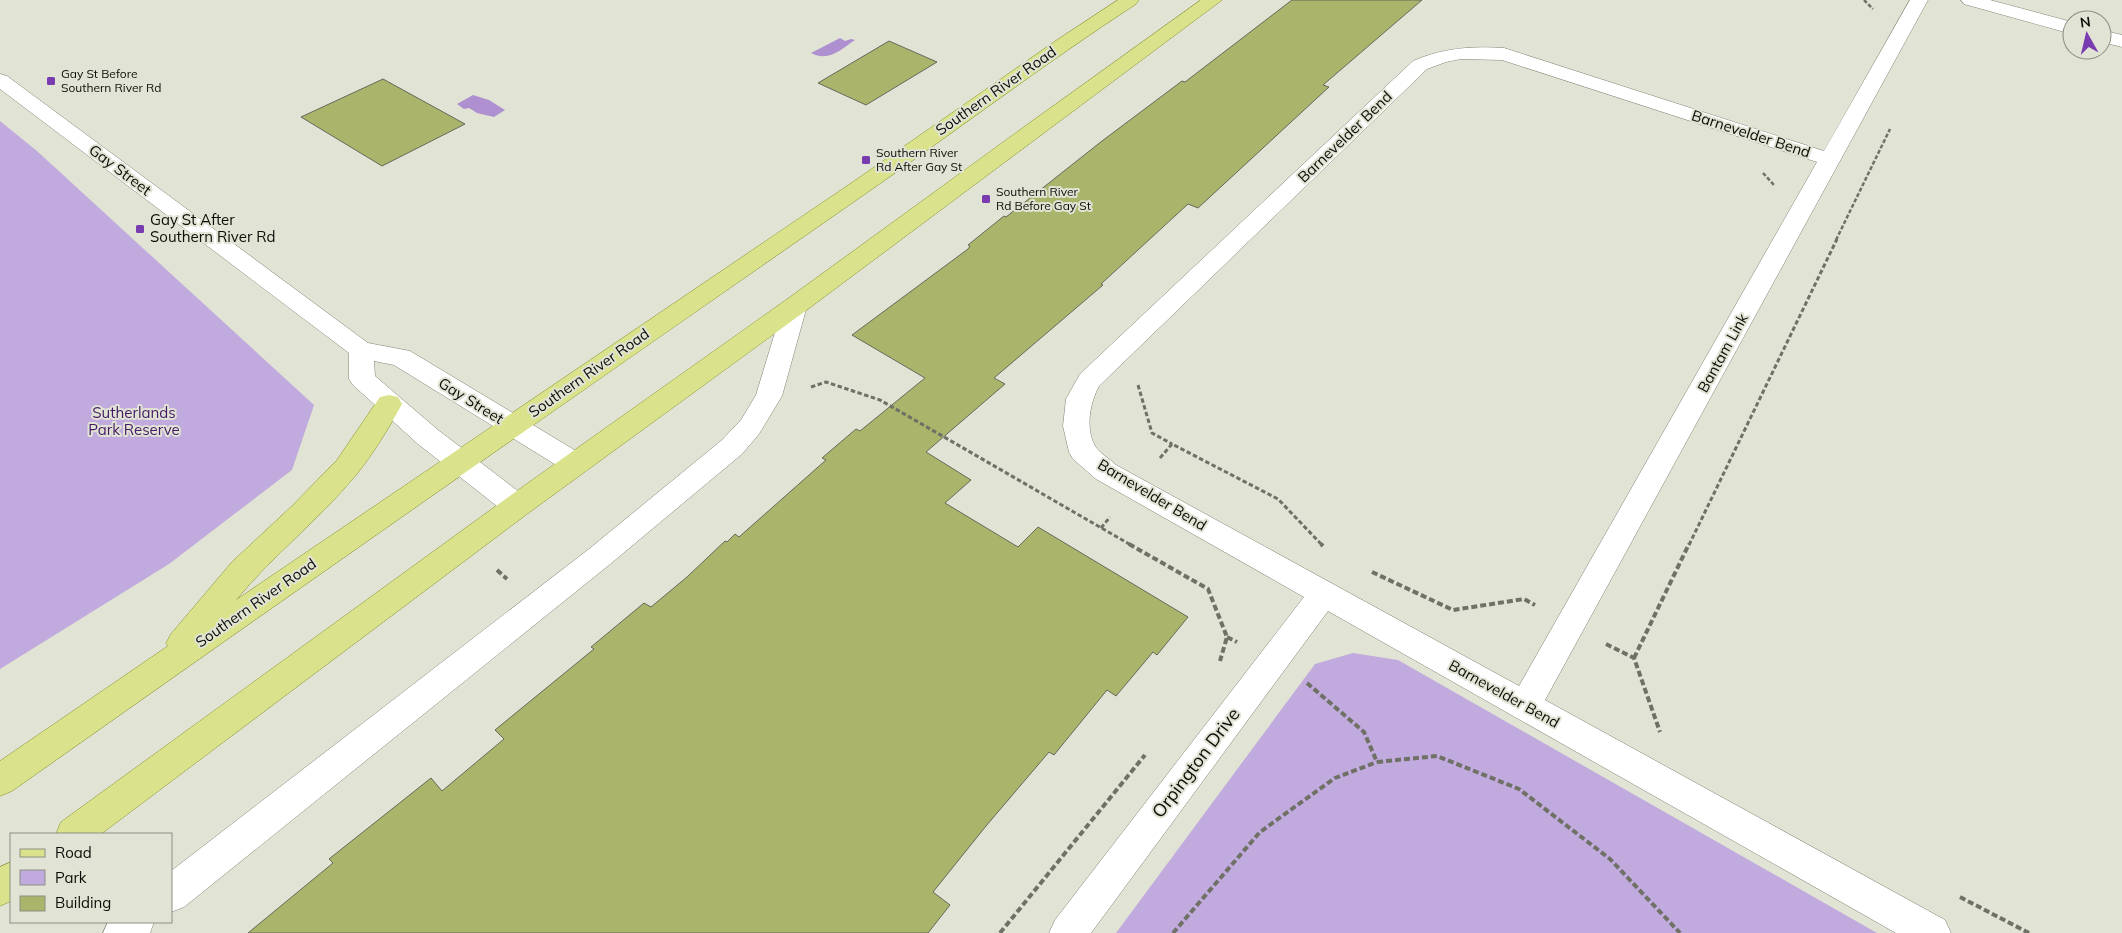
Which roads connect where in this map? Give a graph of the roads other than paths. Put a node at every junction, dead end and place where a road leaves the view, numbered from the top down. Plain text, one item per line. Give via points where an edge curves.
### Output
1 (1130, 0) edge
2 (1213, 0) edge
3 (1919, 0) edge
4 (1970, 0) edge
5 (2062, 25) edge
6 (0, 80) edge
7 (1831, 160) junction
8 (795, 306) junction
9 (361, 350) junction
10 (389, 404) junction
11 (512, 426) junction
12 (459, 463) junction
13 (576, 464) junction
14 (517, 506) junction
15 (1324, 594) junction
16 (162, 668) junction
17 (1525, 705) junction
18 (0, 780) edge
19 (74, 833) edge
20 (172, 893) edge
21 (135, 923) edge
22 (122, 933) edge
23 (1068, 933) edge
24 (1932, 933) edge

1 - 11 main road, Southern River Road via 1076,34 898,161
2 - 8 main road
3 - 7 street, Bantam Link
4 - 5 street
6 - 9 street, Gay Street
7 - 15 street, Barnevelder Bend via 1504,54 1451,53 1420,65 1090,380 1079,399 1076,426 1083,452 1106,472
7 - 17 street, Bantam Link
8 - 13 main road
8 - 20 street via 769,396 750,427 732,447 599,557
9 - 10 street via 362,379
9 - 11 street, Gay Street via 401,357
10 - 12 street
10 - 16 main road via 347,467 242,571
11 - 12 main road, Southern River Road
11 - 13 street, Gay Street
12 - 14 street
12 - 16 main road, Southern River Road
13 - 14 main road
14 - 19 main road
15 - 17 street, Barnevelder Bend
15 - 23 street, Orpington Drive
16 - 18 main road, Southern River Road
17 - 24 street, Barnevelder Bend
21 - 22 street

